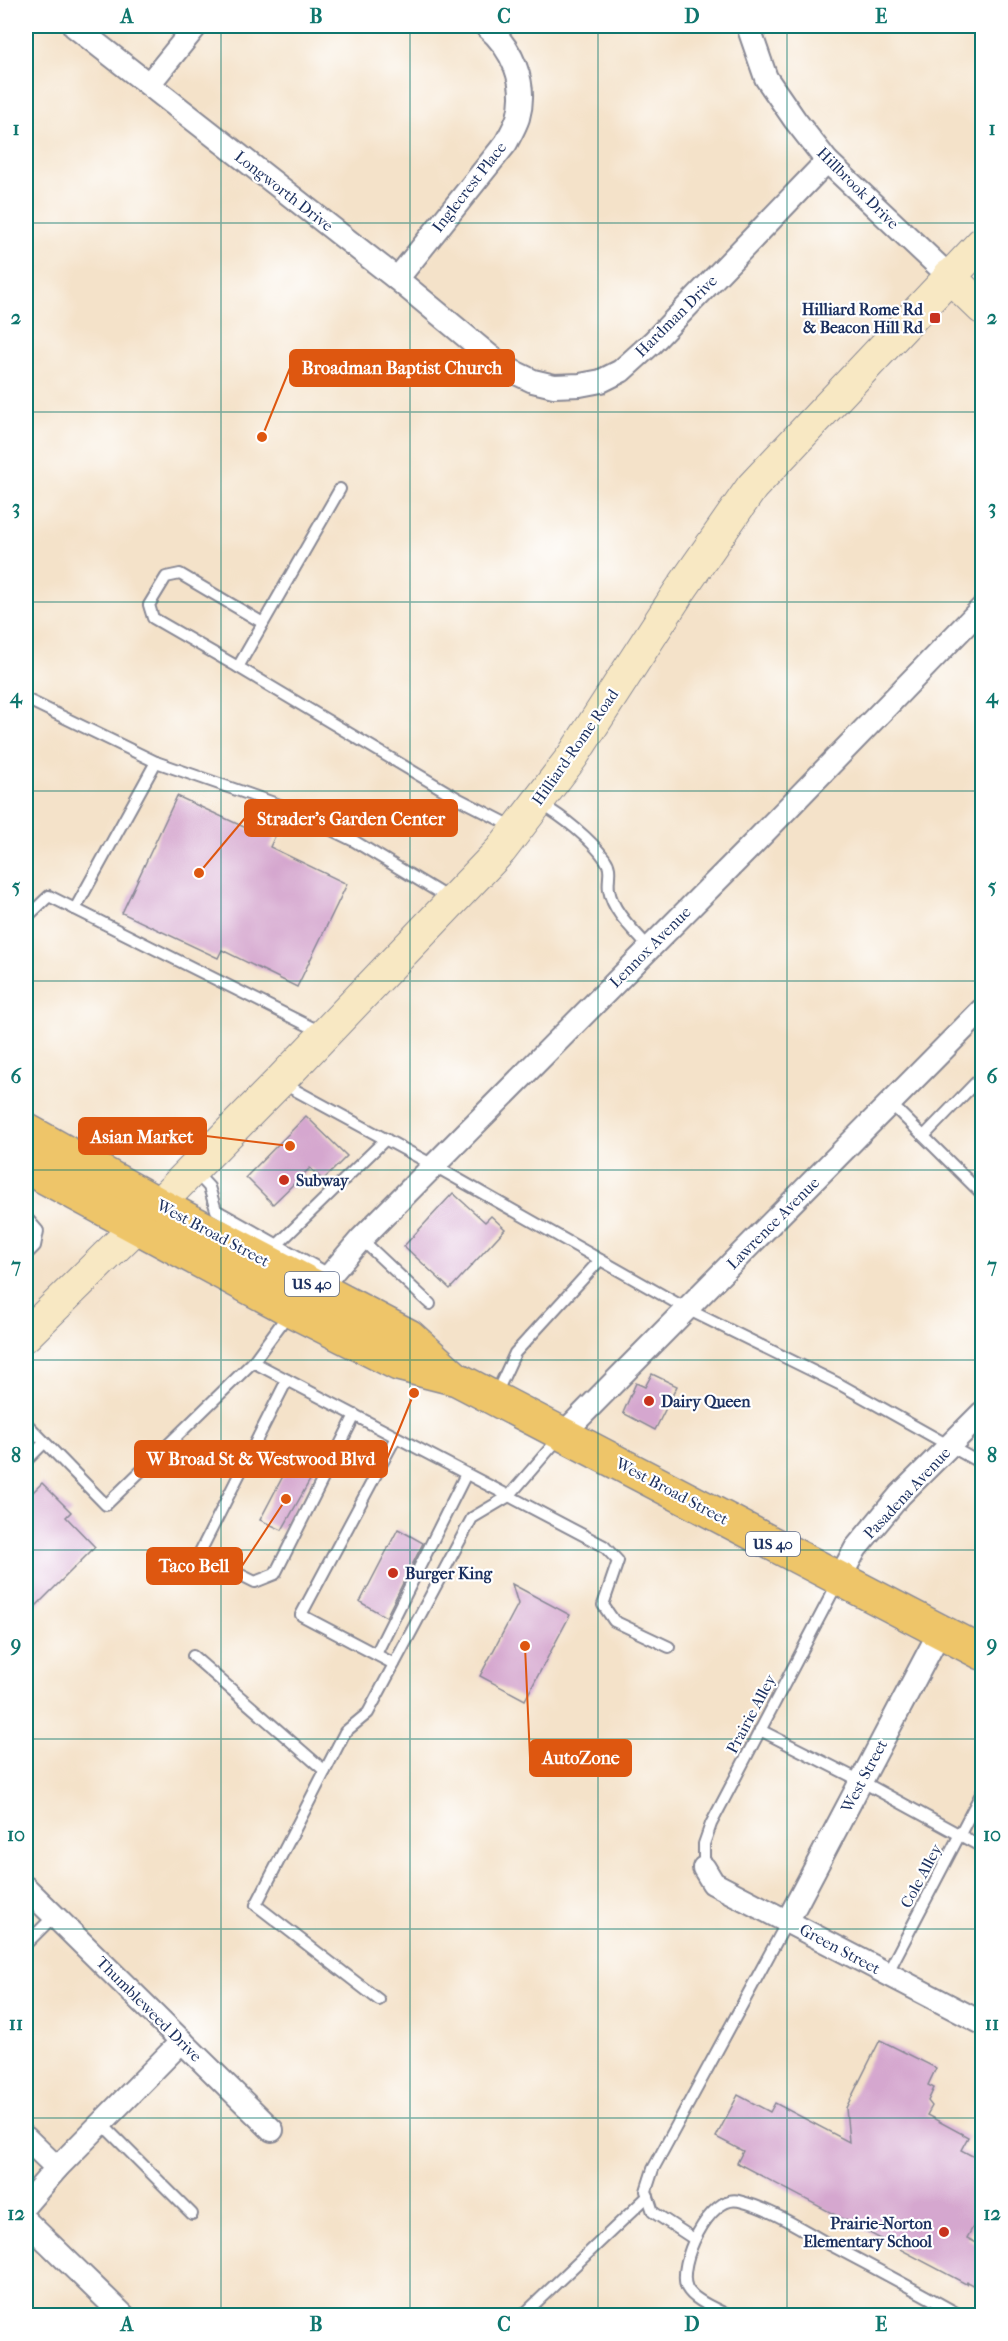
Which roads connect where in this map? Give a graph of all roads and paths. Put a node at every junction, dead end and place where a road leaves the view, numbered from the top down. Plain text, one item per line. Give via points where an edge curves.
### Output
1 (74, 26) edge
2 (196, 26) edge
3 (486, 26) edge
4 (748, 26) edge
5 (149, 84) junction
6 (827, 161) junction
7 (982, 243) edge
8 (950, 276) junction
9 (397, 279) junction
10 (982, 308) edge
11 (492, 358) joint
12 (340, 489) dead end
13 (982, 608) edge
14 (263, 623) junction
15 (238, 668) junction
16 (26, 699) edge
17 (156, 762) junction
18 (538, 802) junction
19 (517, 829) junction
20 (452, 900) junction
21 (75, 909) junction
22 (26, 918) edge
23 (649, 948) junction
24 (982, 1010) edge
25 (325, 1033) junction
26 (982, 1076) edge
27 (279, 1082) junction
28 (890, 1103) junction
29 (26, 1130) edge
30 (924, 1136) junction
31 (386, 1139) junction
32 (434, 1165) junction
33 (26, 1167) edge
34 (193, 1169) junction
35 (982, 1194) edge
36 (147, 1215) junction
37 (26, 1217) edge
38 (361, 1239) junction
39 (277, 1245) junction
40 (26, 1255) edge
41 (600, 1260) junction
42 (324, 1281) junction
43 (430, 1304) dead end
44 (291, 1310) junction
45 (687, 1310) junction
46 (26, 1335) edge
47 (253, 1362) junction
48 (457, 1379) junction
49 (287, 1380) junction
50 (494, 1398) junction
51 (982, 1413) edge
52 (355, 1415) junction
53 (26, 1423) edge
54 (563, 1434) junction
55 (396, 1437) junction
56 (44, 1443) junction
57 (949, 1447) junction
58 (26, 1461) edge
59 (982, 1464) edge
60 (466, 1474) junction
61 (509, 1496) junction
62 (839, 1579) junction
63 (940, 1631) junction
64 (669, 1647) dead end
65 (982, 1653) edge
66 (376, 1654) junction
67 (194, 1656) dead end
68 (394, 1664) junction
69 (760, 1730) junction
70 (325, 1771) junction
71 (861, 1781) junction
72 (982, 1792) edge
73 (960, 1835) junction
74 (982, 1847) edge
75 (704, 1868) joint
76 (26, 1888) edge
77 (54, 1916) junction
78 (788, 1922) junction
79 (26, 1944) edge
80 (886, 1974) junction
81 (379, 2000) dead end
82 (982, 2023) edge
83 (182, 2041) junction
84 (101, 2123) junction
85 (272, 2130) dead end
86 (26, 2138) edge
87 (57, 2168) junction
88 (648, 2196) junction
89 (26, 2204) edge
90 (192, 2214) dead end
91 (26, 2221) edge
92 (694, 2239) junction
93 (124, 2316) edge
94 (522, 2316) edge
95 (729, 2316) edge
96 (962, 2316) edge

1 - 5 street, Longworth Drive
2 - 5 street
3 - 9 street, Inglecrest Place via 503,43 521,81 518,120 506,143
4 - 6 street, Hillbrook Drive via 766,78
5 - 9 street, Longworth Drive
6 - 8 street, Hillbrook Drive
6 - 11 street, Hardman Drive via 621,371 601,381 554,386 533,381
7 - 8 main road, Hilliard-Rome Road
8 - 10 main road
8 - 18 main road, Hilliard-Rome Road via 752,487 572,758
9 - 11 street, Longworth Drive
12 - 14 lane
13 - 23 street, Lennox Avenue
14 - 15 lane
14 - 15 lane via 180,574 166,577 149,605 153,618
15 - 19 lane via 459,800
16 - 17 lane
17 - 20 lane via 280,805 354,841
17 - 21 lane
18 - 19 main road, Hilliard-Rome Road
18 - 23 lane via 573,826 606,860 611,872 612,901
19 - 20 main road, Hilliard-Rome Road
20 - 25 main road, Hilliard-Rome Road
21 - 22 lane via 49,896
21 - 25 lane
23 - 32 street, Lennox Avenue
24 - 28 street, Lawrence Avenue
25 - 27 main road, Hilliard-Rome Road
26 - 30 lane
27 - 31 lane
27 - 34 main road, Hilliard-Rome Road
28 - 30 lane
28 - 45 street, Lawrence Avenue
29 - 36 main road, West Broad Street / US 40
30 - 35 lane
31 - 32 lane
31 - 39 lane
32 - 38 street, Lennox Avenue
32 - 41 lane
33 - 36 main road, West Broad Street / US 40
34 - 36 main road, Hilliard-Rome Road
34 - 39 lane via 210,1187 216,1210
36 - 42 main road, West Broad Street / US 40
36 - 44 main road, West Broad Street / US 40
36 - 46 main road, Hilliard-Rome Road
37 - 40 lane via 38,1232
38 - 42 street, Lennox Avenue
38 - 43 lane
39 - 42 lane
41 - 45 lane
41 - 50 lane via 515,1353
42 - 48 main road, West Broad Street / US 40 via 409,1336
44 - 47 lane
44 - 48 main road, West Broad Street / US 40 via 398,1364
45 - 54 street, Lawrence Avenue
45 - 57 lane via 841,1385
47 - 49 lane
47 - 56 lane via 106,1505
48 - 50 main road, West Broad Street / US 40
49 - 52 lane
49 - 52 lane via 199,1554 255,1582 275,1574
50 - 54 main road, West Broad Street / US 40
51 - 57 street, Pasadena Avenue
52 - 55 lane
53 - 56 lane
54 - 61 lane
54 - 62 main road, West Broad Street / US 40
55 - 60 lane
55 - 66 lane via 301,1615
56 - 58 lane
57 - 59 lane
57 - 62 street, Pasadena Avenue via 856,1548
60 - 61 lane
60 - 66 lane
61 - 64 lane via 604,1546 618,1561 603,1605 614,1621
61 - 68 lane via 472,1518
62 - 63 main road, West Broad Street / US 40
62 - 69 lane, Prairie Alley
63 - 65 main road, West Broad Street / US 40
63 - 71 street, West Street
66 - 68 lane
67 - 70 lane
68 - 70 lane via 368,1713 345,1732
69 - 71 lane
69 - 75 lane, Prairie Alley via 711,1824 704,1844
70 - 81 lane via 256,1905
71 - 73 lane
71 - 78 street, West Street
72 - 73 lane, Cole Alley
73 - 74 lane
73 - 80 lane, Cole Alley
75 - 78 street, Green Street via 713,1882
76 - 77 street, Thumbleweed Drive
77 - 79 lane
77 - 83 street, Thumbleweed Drive
78 - 80 street, Green Street
78 - 88 lane via 653,2169
80 - 82 street, Green Street
83 - 84 street
83 - 85 street, Thumbleweed Drive
84 - 87 street
84 - 90 lane
86 - 87 street
87 - 89 street
88 - 92 lane via 653,2212
88 - 94 lane
91 - 93 street
92 - 95 lane via 684,2277 688,2290
92 - 96 lane via 712,2212 724,2202 736,2200 771,2212

